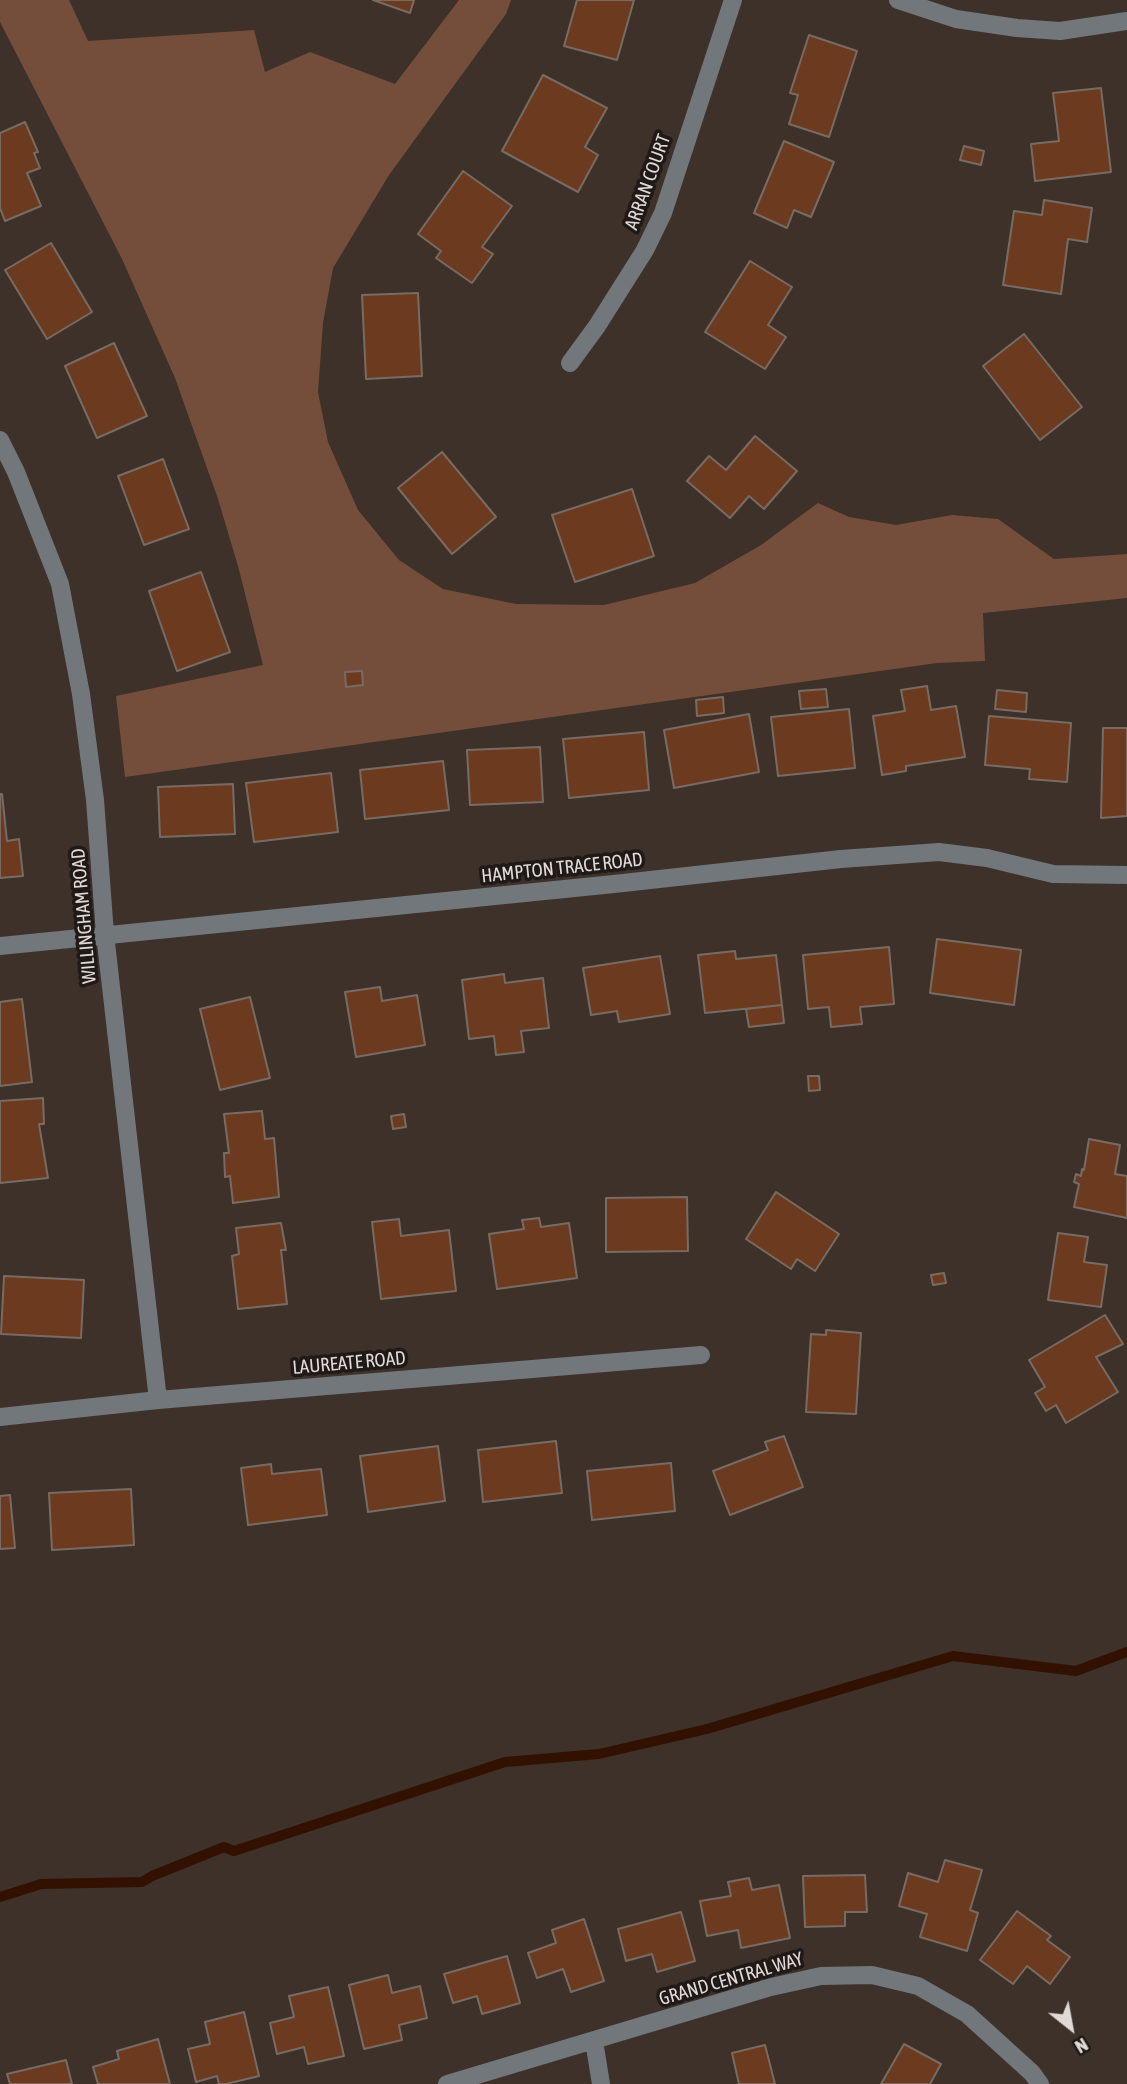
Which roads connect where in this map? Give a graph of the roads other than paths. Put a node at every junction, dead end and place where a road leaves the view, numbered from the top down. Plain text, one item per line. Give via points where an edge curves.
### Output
1 (733, 0) edge
2 (898, 0) edge
3 (1127, 21) edge
4 (570, 363) dead end
5 (0, 440) edge
6 (1127, 876) edge
7 (105, 934) junction
8 (0, 946) edge
9 (701, 1355) dead end
10 (158, 1400) junction
11 (0, 1417) edge
12 (594, 2041) junction
13 (1031, 2080) edge
14 (447, 2084) edge
15 (601, 2084) edge

1 - 4 street, ARRAN COURT via 663,213 645,250
2 - 3 street via 956,19 1017,28 1060,31
5 - 7 street, WILLINGHAM ROAD via 60,584 72,639 95,800
6 - 7 street, HAMPTON TRACE ROAD via 1053,874 939,852
7 - 8 street, HAMPTON TRACE ROAD
7 - 10 street, WILLINGHAM ROAD
9 - 10 street, LAUREATE ROAD
10 - 11 street, LAUREATE ROAD
12 - 13 street, GRAND CENTRAL WAY via 771,1987 821,1976 872,1975 918,1986 967,2014
12 - 14 street, GRAND CENTRAL WAY
12 - 15 street

